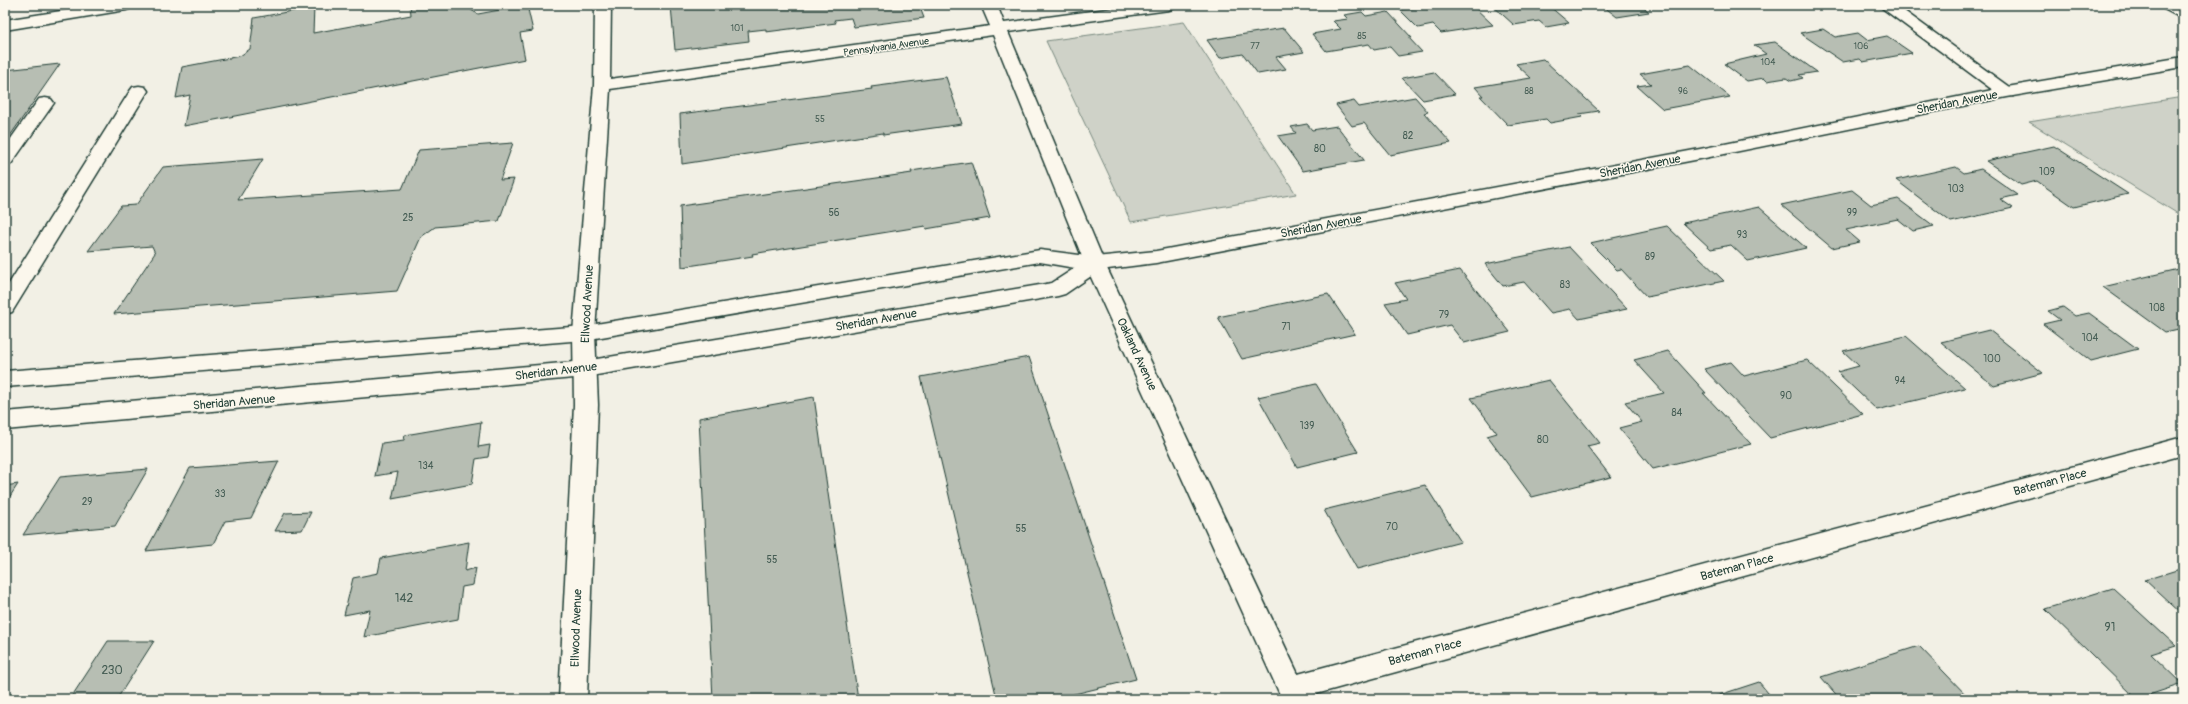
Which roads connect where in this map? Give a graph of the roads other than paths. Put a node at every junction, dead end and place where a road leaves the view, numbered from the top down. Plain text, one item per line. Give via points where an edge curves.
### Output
1 (126, 5) edge
2 (603, 5) edge
3 (989, 5) edge
4 (1169, 5) edge
5 (1886, 5) edge
6 (2167, 5) edge
7 (2183, 14) edge
8 (5, 25) edge
9 (999, 30) junction
10 (2183, 62) edge
11 (602, 85) junction
12 (138, 91) dead end
13 (2007, 92) junction
14 (44, 103) dead end
15 (5, 160) edge
16 (1095, 264) junction
17 (5, 307) edge
18 (584, 333) junction
19 (585, 369) junction
20 (5, 379) edge
21 (5, 421) edge
22 (2183, 446) edge
23 (1294, 694) edge
24 (573, 699) edge

1 - 8 main road
2 - 11 main road, Ellwood Avenue
3 - 9 main road, Oakland Avenue
4 - 9 main road, Pennsylvania Avenue
5 - 13 main road
6 - 7 main road
9 - 11 main road, Pennsylvania Avenue
9 - 16 main road, Oakland Avenue
10 - 13 main road, Sheridan Avenue
11 - 18 main road, Ellwood Avenue
12 - 17 main road
13 - 16 main road, Sheridan Avenue via 1700,154 1156,257
14 - 15 main road
16 - 18 main road, Sheridan Avenue via 1040,256
16 - 19 main road, Sheridan Avenue via 1058,289
16 - 23 main road, Oakland Avenue
18 - 19 main road, Ellwood Avenue
18 - 20 main road, Sheridan Avenue
19 - 21 main road, Sheridan Avenue
19 - 24 main road, Ellwood Avenue via 586,404
22 - 23 main road, Bateman Place

